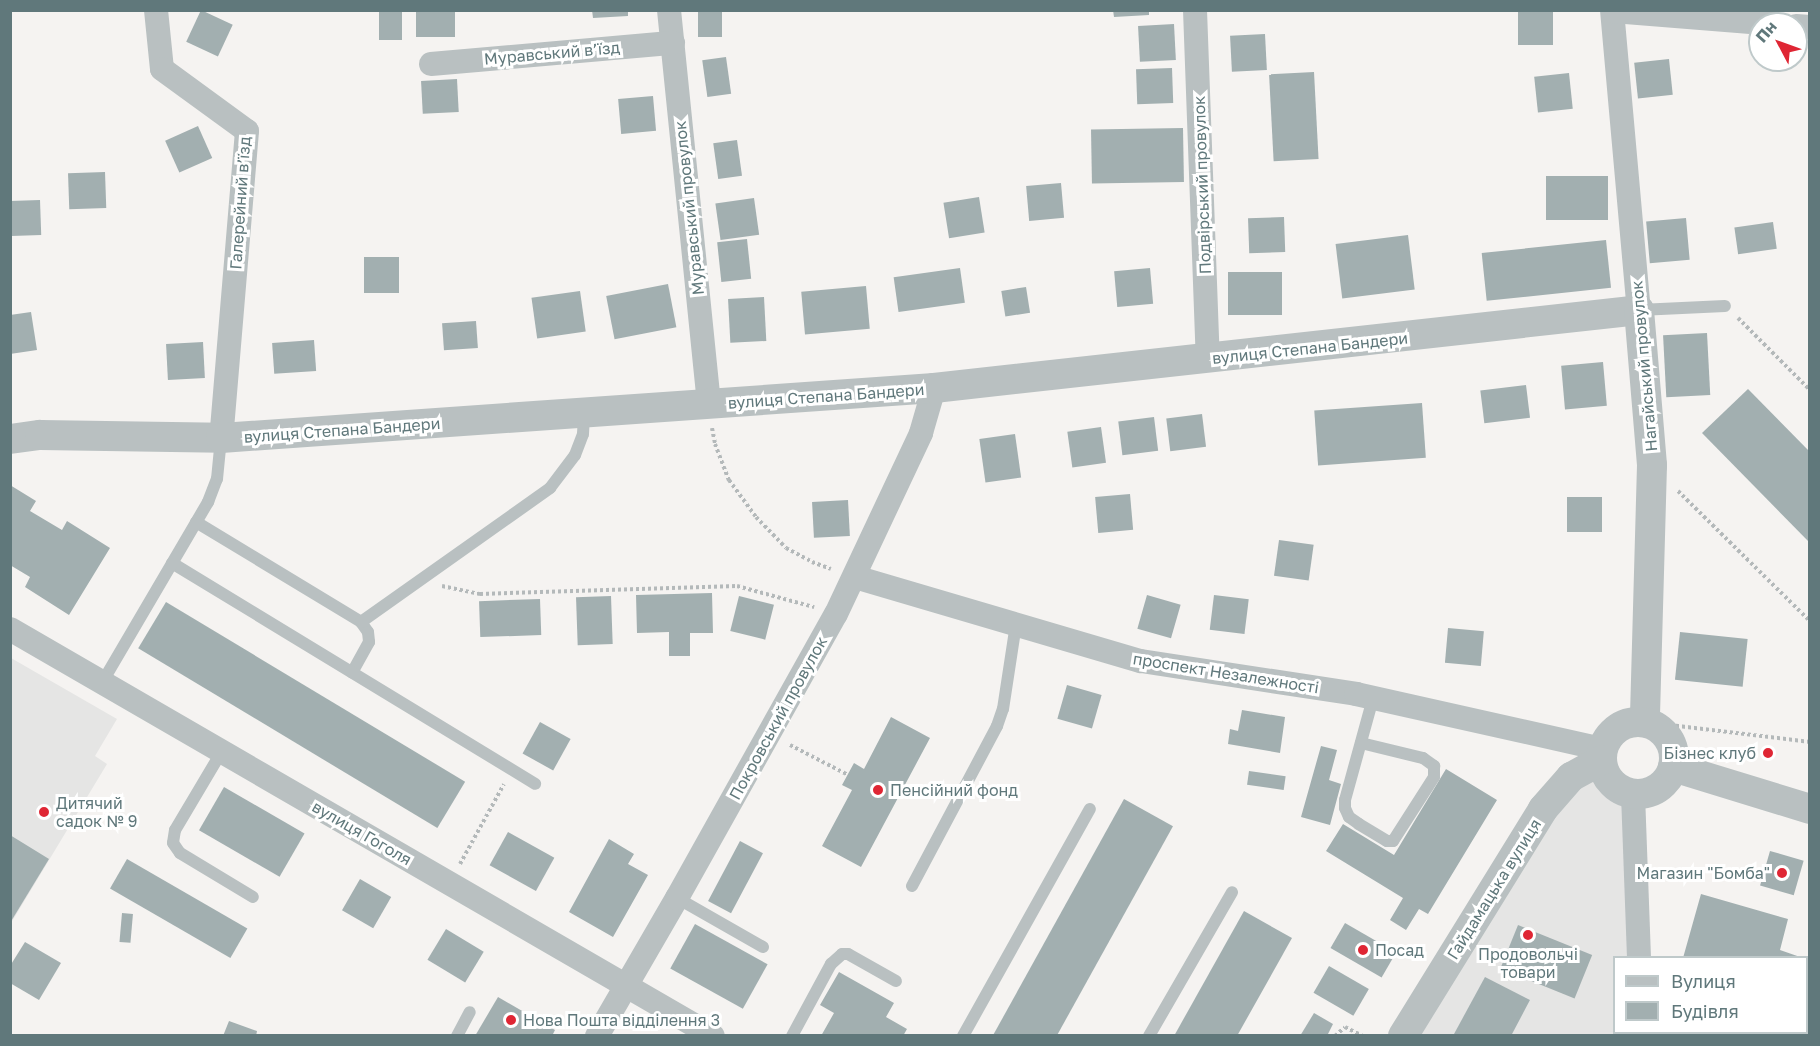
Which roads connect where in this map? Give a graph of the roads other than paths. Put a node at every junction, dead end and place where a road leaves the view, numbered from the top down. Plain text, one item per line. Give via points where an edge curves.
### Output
1 (156, 10) edge
2 (669, 10) edge
3 (1195, 10) edge
4 (1612, 11) edge
5 (1748, 22) edge
6 (673, 43) junction
7 (431, 63) dead end
8 (1725, 306) road end
9 (1640, 310) junction
10 (1208, 359) junction
11 (934, 388) junction
12 (709, 405) junction
13 (584, 414) junction
14 (221, 438) junction
15 (10, 439) edge
16 (196, 522) junction
17 (172, 563) junction
18 (855, 577) junction
19 (361, 622) junction
20 (1017, 624) junction
21 (10, 629) edge
22 (352, 673) junction
23 (103, 681) junction
24 (1373, 698) junction
25 (1645, 722) junction
26 (1360, 743) junction
27 (222, 751) junction
28 (1603, 754) junction
29 (1673, 767) junction
30 (535, 784) dead end
31 (1633, 794) junction
32 (1809, 809) edge
33 (1090, 810) dead end
34 (912, 886) dead end
35 (1232, 892) dead end
36 (253, 897) dead end
37 (677, 898) junction
38 (763, 947) dead end
39 (1639, 956) edge
40 (896, 981) dead end
41 (626, 986) junction
42 (470, 1012) dead end
43 (457, 1035) edge
44 (597, 1035) edge
45 (713, 1035) edge
46 (792, 1035) edge
47 (963, 1035) edge
48 (1149, 1035) edge
49 (1403, 1035) edge

1 - 14 street, Галерейний в’їзд via 162,69 247,131
2 - 6 street, Муравський провулок
3 - 10 street, Подвірський провулок
4 - 5 street
4 - 9 street, Нагайський провулок
6 - 7 street, Муравський в’їзд
6 - 12 street, Муравський провулок
8 - 9 lane
9 - 10 street, вулиця Степана Бандери
9 - 25 street, Нагайський провулок via 1652,465
10 - 11 street, вулиця Степана Бандери
11 - 12 street, вулиця Степана Бандери
11 - 18 street, Покровський провулок via 921,434
12 - 13 street, вулиця Степана Бандери
13 - 14 street, вулиця Степана Бандери
13 - 19 lane via 583,434 575,455 550,488
14 - 15 street, вулиця Степана Бандери via 40,435
14 - 16 lane via 217,479
16 - 17 lane
16 - 19 lane
17 - 22 lane
17 - 23 lane
18 - 20 street, проспект Незалежності
18 - 37 street, Покровський провулок
19 - 22 lane via 369,642
20 - 24 street, проспект Незалежності via 1141,661
20 - 34 lane via 997,726
21 - 23 street, вулиця Гоголя
22 - 30 lane
23 - 27 street, вулиця Гоголя
24 - 26 lane
24 - 28 street, проспект Незалежності
25 - 28 street via 1634,722 1614,731
25 - 29 street via 1666,734 1675,755
26 - 26 lane via 1345,808 1359,825 1393,841 1434,777 1434,766 1423,758
27 - 36 lane via 175,830 173,843 180,853
27 - 41 street, вулиця Гоголя
28 - 31 street via 1609,779
28 - 49 street, Гайдамацька вулиця via 1571,777 1543,809
29 - 31 street via 1663,785
29 - 32 street
31 - 39 street
33 - 47 lane
35 - 48 lane
37 - 38 lane
37 - 41 street, Покровський провулок
40 - 46 lane via 842,954 831,964
41 - 44 street, Покровський провулок
41 - 45 street, вулиця Гоголя
42 - 43 lane

